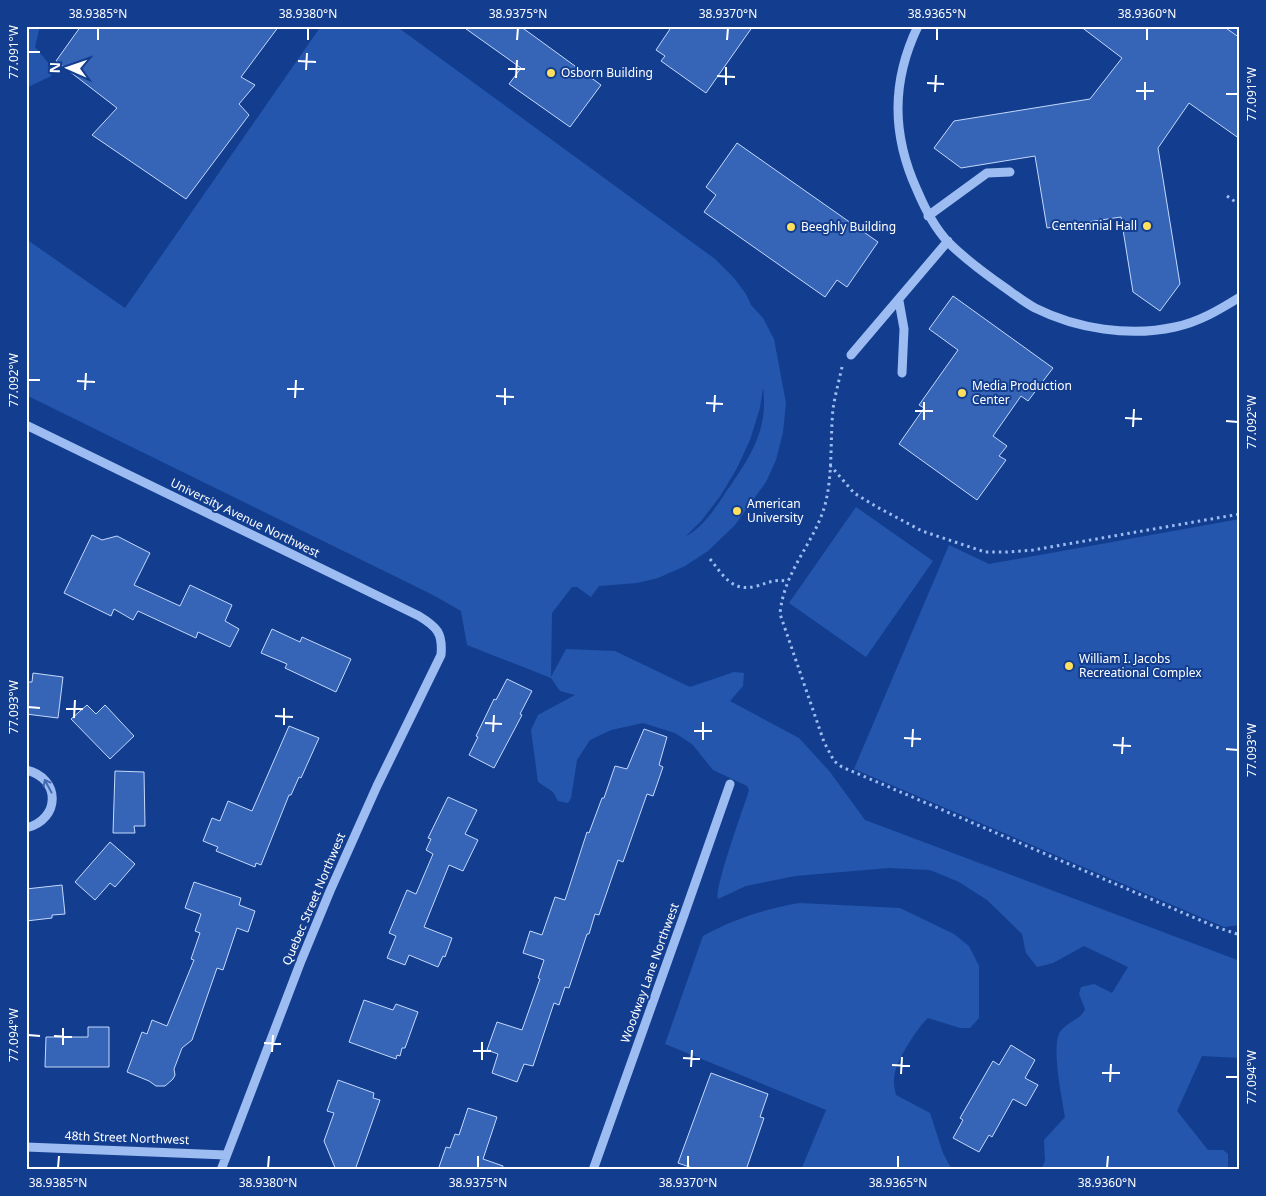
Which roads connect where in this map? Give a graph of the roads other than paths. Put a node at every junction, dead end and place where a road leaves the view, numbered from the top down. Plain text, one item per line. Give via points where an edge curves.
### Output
1 (918, 26) edge
2 (1010, 172) dead end
3 (928, 216) junction
4 (948, 241) junction
5 (1240, 297) edge
6 (898, 300) junction
7 (851, 355) road end
8 (902, 373) dead end
9 (26, 426) edge
10 (442, 644) joint
11 (26, 770) edge
12 (730, 784) dead end
13 (26, 828) edge
14 (26, 1147) edge
15 (226, 1155) junction
16 (221, 1170) edge
17 (592, 1170) edge

1 - 3 street via 901,78 898,123 907,167
2 - 3 street via 986,173
3 - 4 street
4 - 5 street via 971,263 1034,307 1053,316 1099,328 1128,331 1176,327 1212,314
4 - 6 street
6 - 7 street
6 - 8 street via 904,328
9 - 10 street, University Avenue Northwest via 419,616 433,624
10 - 15 street, Quebec Street Northwest via 441,655 377,786 300,961
13 -> 11 street via 44,820 52,803 49,785 43,777
12 - 17 street, Woodway Lane Northwest
14 - 15 street, 48th Street Northwest
15 - 16 street, Quebec Street Northwest

